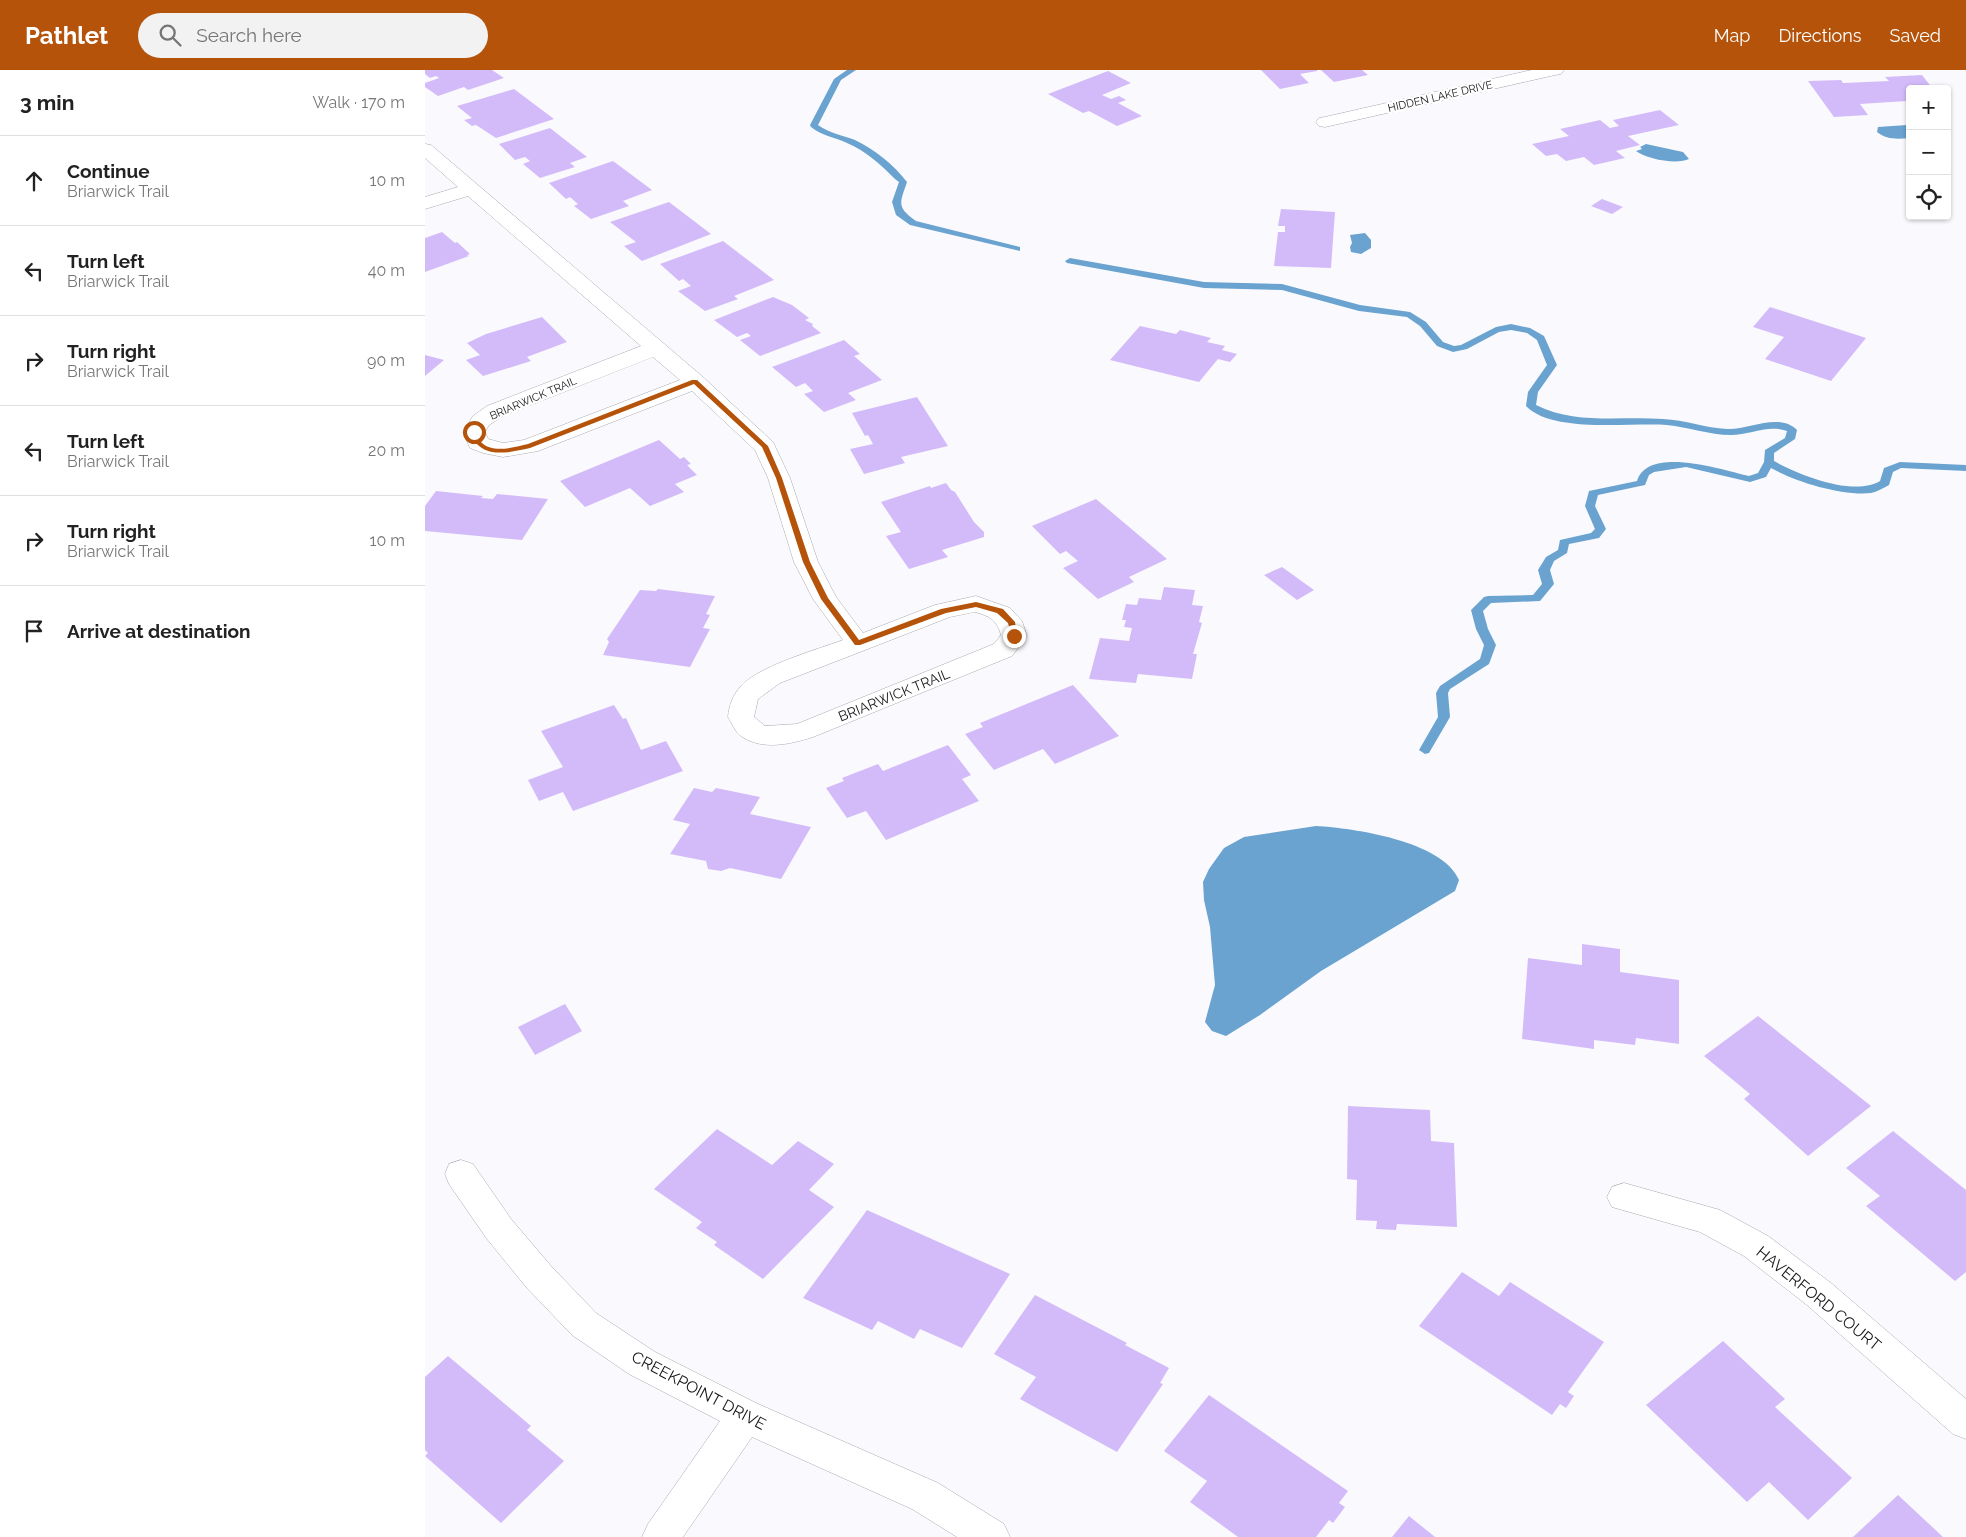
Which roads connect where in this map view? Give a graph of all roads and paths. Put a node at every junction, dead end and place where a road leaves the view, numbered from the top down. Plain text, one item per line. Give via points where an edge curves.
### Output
1 (1555, 70) edge
2 (1325, 122) dead end
3 (425, 149) edge
4 (433, 166) edge
5 (471, 189) junction
6 (425, 203) edge
7 (656, 348) junction
8 (695, 382) junction
9 (858, 643) junction
10 (461, 1174) dead end
11 (1624, 1197) dead end
12 (745, 1416) junction
13 (1966, 1422) edge
14 (661, 1537) edge
15 (991, 1537) edge

1 - 2 street, HIDDEN LAKE DRIVE
3 - 4 street
4 - 5 street
5 - 6 street
5 - 7 street
7 - 8 street
7 - 8 street, BRIARWICK TRAIL via 495,412 481,421 474,432 477,443 491,450 530,446
8 - 9 street via 765,446 779,478 806,562 825,599
9 - 9 street, BRIARWICK TRAIL via 771,677 754,687 741,702 741,717 752,731 785,736 804,731 987,658 1003,650 1014,636 1011,622 1000,611 976,604 944,611
10 - 12 street, CREEKPOINT DRIVE via 499,1229 584,1324 642,1362
11 - 13 street, HAVERFORD COURT via 1708,1220 1756,1246 1819,1294
12 - 14 street
12 - 15 street, CREEKPOINT DRIVE via 925,1496

